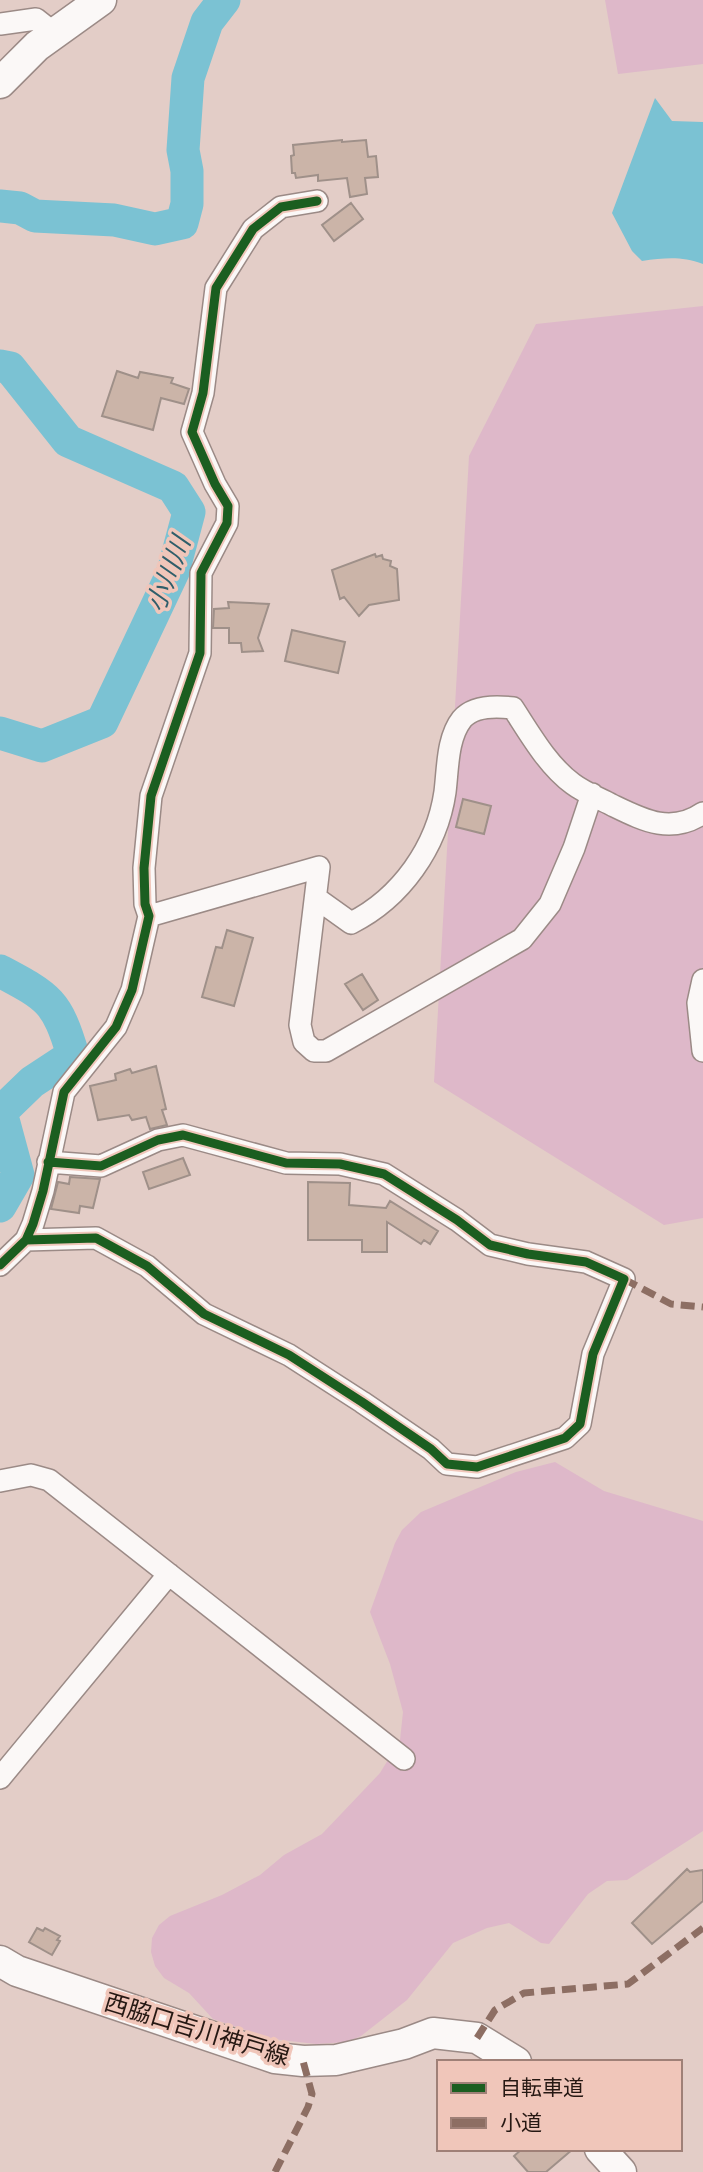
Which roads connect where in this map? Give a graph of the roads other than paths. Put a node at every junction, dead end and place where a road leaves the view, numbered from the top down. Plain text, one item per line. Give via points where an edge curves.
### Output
1 (101, 0) edge
2 (0, 24) edge
3 (55, 34) junction
4 (0, 83) edge
5 (317, 201) dead end
6 (592, 794) junction
7 (701, 820) edge
8 (317, 898) junction
9 (149, 916) junction
10 (703, 980) edge
11 (703, 1051) edge
12 (48, 1162) junction
13 (26, 1240) junction
14 (0, 1265) edge
15 (0, 1480) edge
16 (169, 1574) junction
17 (404, 1759) dead end
18 (0, 1778) edge
19 (0, 1961) edge
20 (513, 2060) edge
21 (602, 2151) edge
22 (621, 2172) edge

1 - 3 main road
2 - 3 street via 36,19
3 - 4 main road
5 - 9 street via 281,206 253,229 216,288 203,393 192,432 228,506 227,523 201,573 200,653 151,796 144,868
6 - 7 street via 645,821 672,825
6 - 8 street via 572,784 547,757 513,708 491,705 464,716 453,734 444,796 429,845 404,883 373,912 351,923
6 - 8 street via 550,904 522,939 326,1051 314,1051 304,1042 300,1025
8 - 9 street via 319,867
9 - 12 street via 132,990 116,1027 64,1091
10 - 11 street via 698,1003
12 - 13 street
12 - 13 street via 102,1166 158,1140 183,1135 286,1163 340,1164 384,1174 490,1245 586,1262 624,1279 593,1354 580,1424 565,1438 477,1467 447,1464 362,1402 289,1355 204,1314 147,1266 96,1238
13 - 14 street
15 - 16 street via 31,1475 49,1479
16 - 17 street
16 - 18 street
19 - 20 main road, 西脇口吉川神戸線 via 17,1971 275,2058 335,2060 433,2034 478,2038
21 - 22 main road

